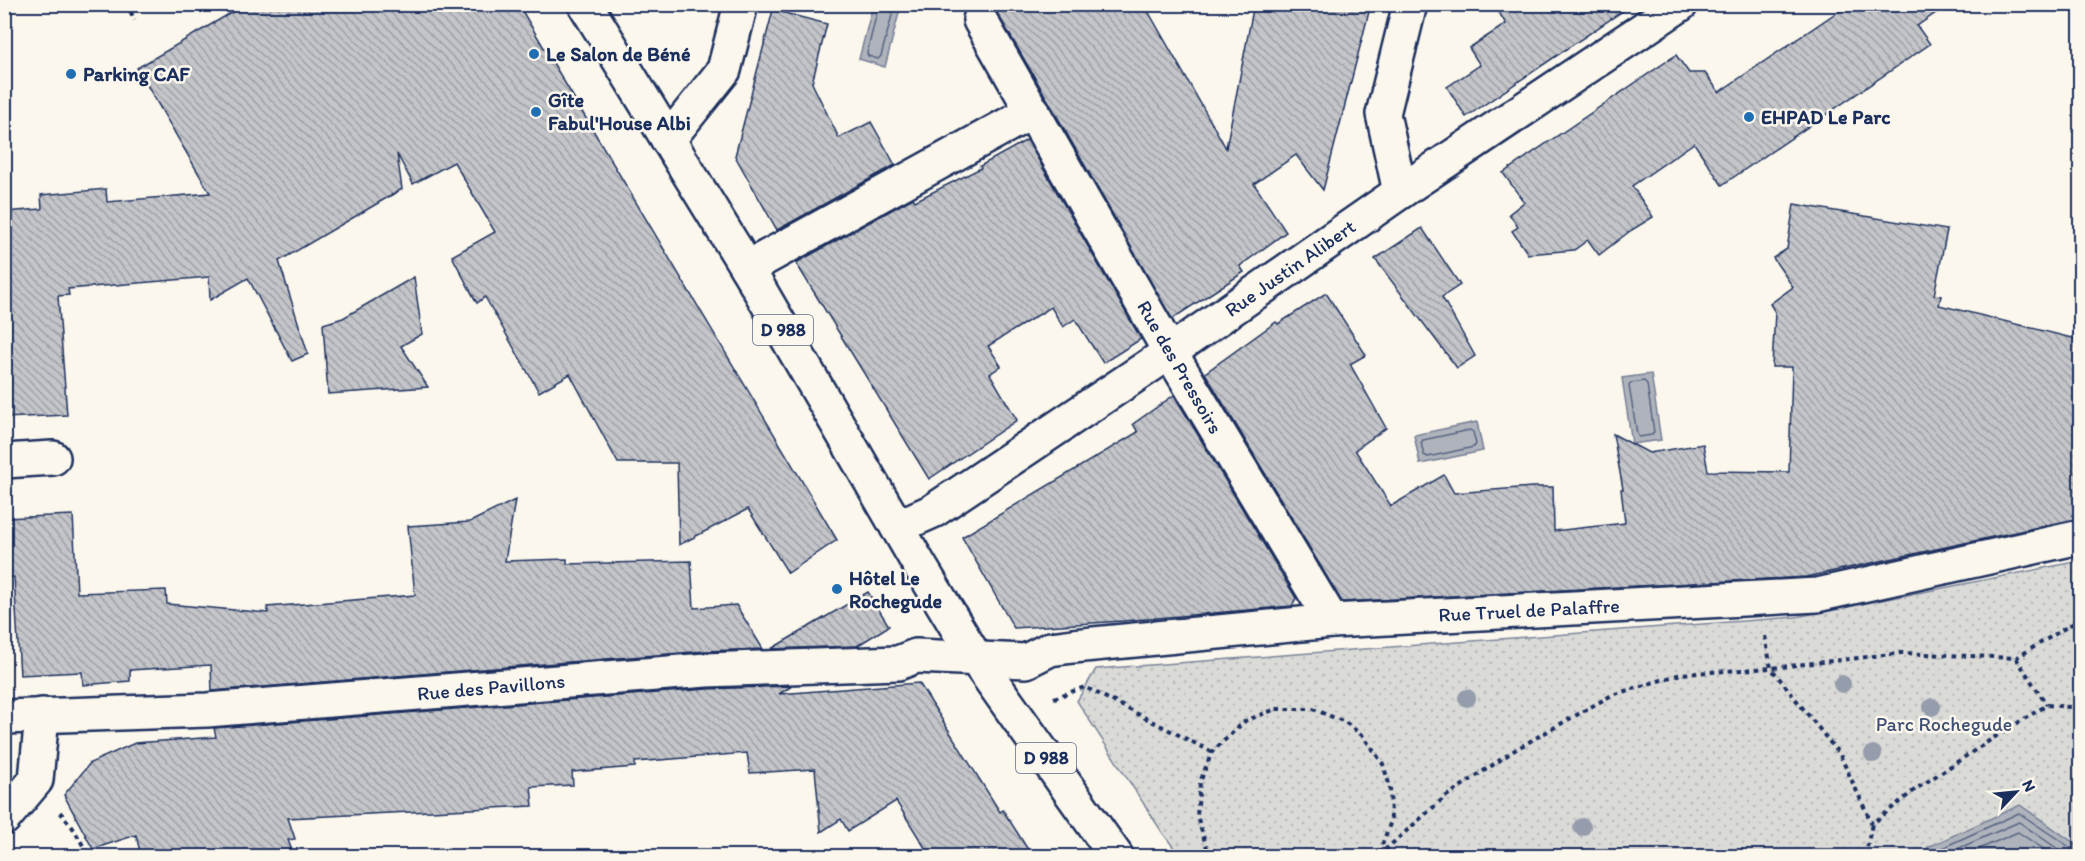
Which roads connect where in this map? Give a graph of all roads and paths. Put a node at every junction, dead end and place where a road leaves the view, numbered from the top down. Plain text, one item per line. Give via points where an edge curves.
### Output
1 (126, 4) edge
2 (585, 4) edge
3 (741, 4) edge
4 (1410, 4) edge
5 (1681, 4) edge
6 (135, 20) dead end
7 (980, 20) dead end
8 (1033, 111) junction
9 (668, 140) junction
10 (1400, 192) junction
11 (747, 268) junction
12 (1170, 352) junction
13 (53, 458) dead end
14 (4, 461) edge
15 (897, 527) junction
16 (2080, 537) edge
17 (1332, 621) junction
18 (2080, 621) edge
19 (1764, 628) dead end
20 (2016, 658) junction
21 (976, 659) junction
22 (1772, 668) junction
23 (1053, 698) dead end
24 (2047, 705) junction
25 (2080, 708) edge
26 (42, 715) junction
27 (4, 717) edge
28 (1212, 752) junction
29 (36, 780) junction
30 (4, 819) edge
31 (1872, 824) junction
32 (89, 856) edge
33 (1116, 856) edge
34 (1213, 856) edge
35 (1378, 856) edge
36 (1865, 856) edge

1 - 6 path
2 - 9 street, D 988
3 - 9 street via 724,70
4 - 10 street via 1383,114
5 - 10 street, Rue Justin Alibert
7 - 8 street, Rue des Pressoirs
8 - 11 street
8 - 12 street, Rue des Pressoirs
9 - 11 street, D 988
10 - 12 street, Rue Justin Alibert
11 - 15 street, D 988
12 - 15 street, Rue Justin Alibert via 933,511
12 - 17 street, Rue des Pressoirs
13 - 14 street
15 - 21 street, D 988
16 - 17 street, Rue Truel de Palaffre via 1817,595
17 - 21 street, Rue Truel de Palaffre via 1050,649 1026,661
18 - 20 path
19 - 22 path
20 - 22 path via 1900,653
20 - 24 path
21 - 26 street, Rue des Pavillons via 916,656 898,663 706,670 207,710
21 - 33 street, D 988
22 - 31 path via 1840,755
22 - 35 path via 1681,674 1612,695 1518,748 1445,797
23 - 28 path via 1085,687
24 - 25 path
24 - 31 path via 1916,789
26 - 27 street, Rue des Pavillons
26 - 29 street
28 - 34 path via 1200,782 1197,816
28 - 35 path via 1245,721 1276,709 1313,710 1345,722 1363,736 1383,764 1390,787 1391,821
29 - 30 street
29 - 32 path
31 - 36 path

